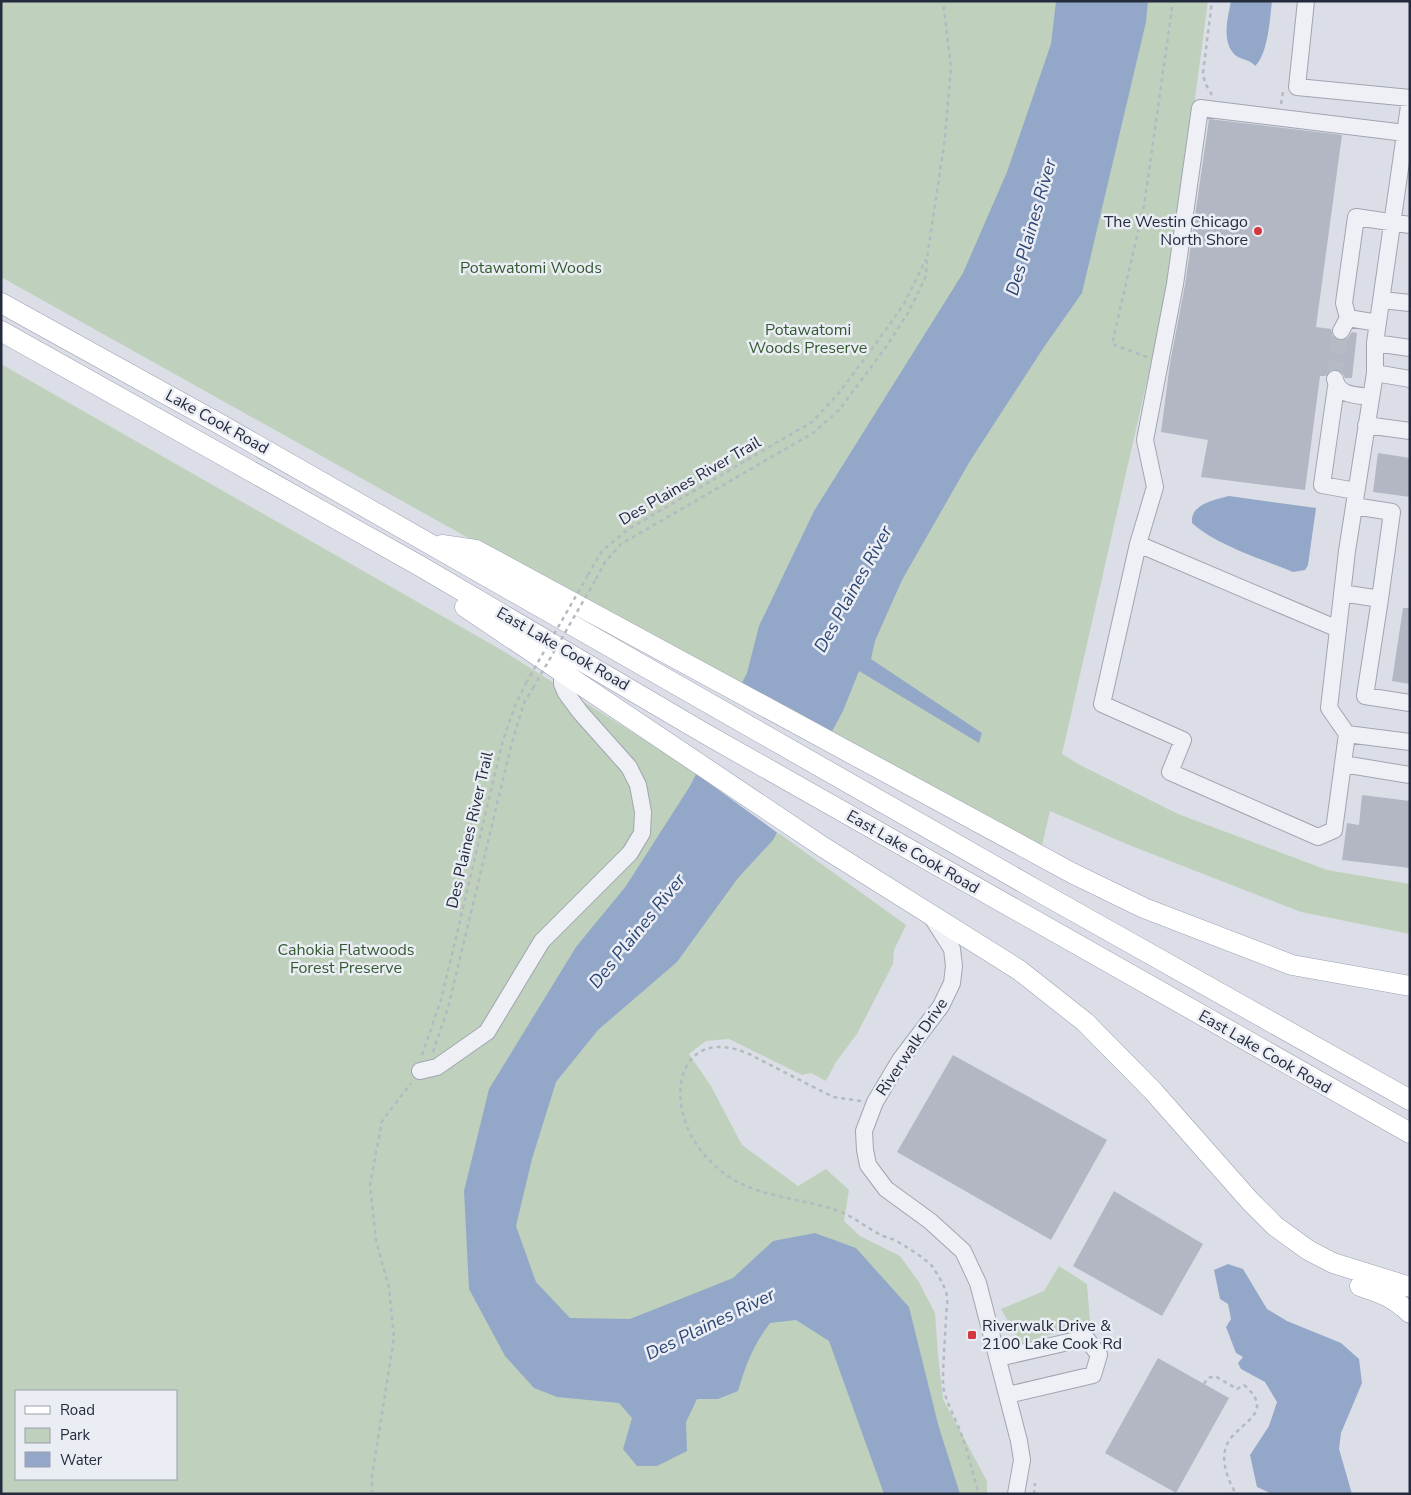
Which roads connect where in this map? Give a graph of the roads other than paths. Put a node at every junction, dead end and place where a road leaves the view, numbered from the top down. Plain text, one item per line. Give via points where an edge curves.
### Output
1 (1306, 1) edge
2 (1410, 99) edge
3 (1405, 133) junction
4 (1392, 222) junction
5 (1410, 224) edge
6 (1382, 300) junction
7 (1, 303) edge
8 (1410, 304) edge
9 (1378, 323) junction
10 (1, 331) edge
11 (1376, 343) junction
12 (1410, 348) edge
13 (1375, 374) junction
14 (1410, 379) edge
15 (1371, 397) junction
16 (1366, 425) junction
17 (1410, 431) edge
18 (1355, 498) junction
19 (431, 543) junction
20 (1138, 544) junction
21 (420, 566) junction
22 (1342, 593) junction
23 (1380, 599) junction
24 (1338, 629) junction
25 (562, 671) junction
26 (1410, 703) edge
27 (1347, 734) junction
28 (1410, 742) edge
29 (1343, 764) junction
30 (1410, 775) edge
31 (929, 913) junction
32 (1410, 980) edge
33 (1387, 982) junction
34 (1410, 986) edge
35 (420, 1072) road end
36 (1410, 1100) edge
37 (1410, 1133) edge
38 (1250, 1201) junction
39 (1410, 1287) edge
40 (1410, 1313) edge
41 (998, 1358) junction
42 (1008, 1395) junction
43 (1016, 1494) edge

1 - 2 street via 1296,87
2 - 3 street
3 - 4 street
3 - 20 street via 1200,108 1175,284 1145,440 1155,487
4 - 5 street
4 - 6 street
4 - 9 street via 1356,217 1344,302 1344,324
6 - 8 street
6 - 9 street
7 - 19 main road, Lake Cook Road
9 - 11 street
10 - 21 main road, Lake Cook Road
11 - 12 street
11 - 13 street
13 - 14 street
13 - 15 street
15 - 16 street
15 - 18 street via 1343,392 1335,382 1322,485
16 - 17 street
16 - 18 street
18 - 22 street
18 - 23 street via 1392,512
19 - 33 main road via 476,550 1072,873 1144,908 1292,965
19 - 36 main road, East Lake Cook Road
20 - 24 street
20 - 29 street via 1102,704 1183,740 1170,772 1318,837 1334,830
21 - 25 main road via 440,590
21 - 37 main road, East Lake Cook Road via 815,797
22 - 23 street
22 - 24 street
23 - 26 street via 1365,696
24 - 27 street via 1329,708
25 - 31 main road via 823,847
25 - 35 street via 566,692 629,767 638,785 644,812 642,833 630,853 542,941 487,1032 438,1067
27 - 28 street
27 - 29 street
29 - 30 street
31 - 38 main road via 1019,970 1085,1022 1153,1091
31 - 41 street, Riverwalk Drive via 952,949 952,983 941,1006 890,1074 875,1102 864,1131 865,1150 868,1164 886,1189 930,1221 963,1251 978,1283
32 - 33 main road
33 - 34 main road
38 - 39 main road via 1275,1226 1316,1254 1333,1263
38 - 40 main road via 1251,1213 1273,1237 1341,1279 1387,1295
41 - 42 street, Riverwalk Drive
41 - 42 street via 1086,1338 1099,1355 1093,1375
42 - 43 street, Riverwalk Drive via 1022,1460

